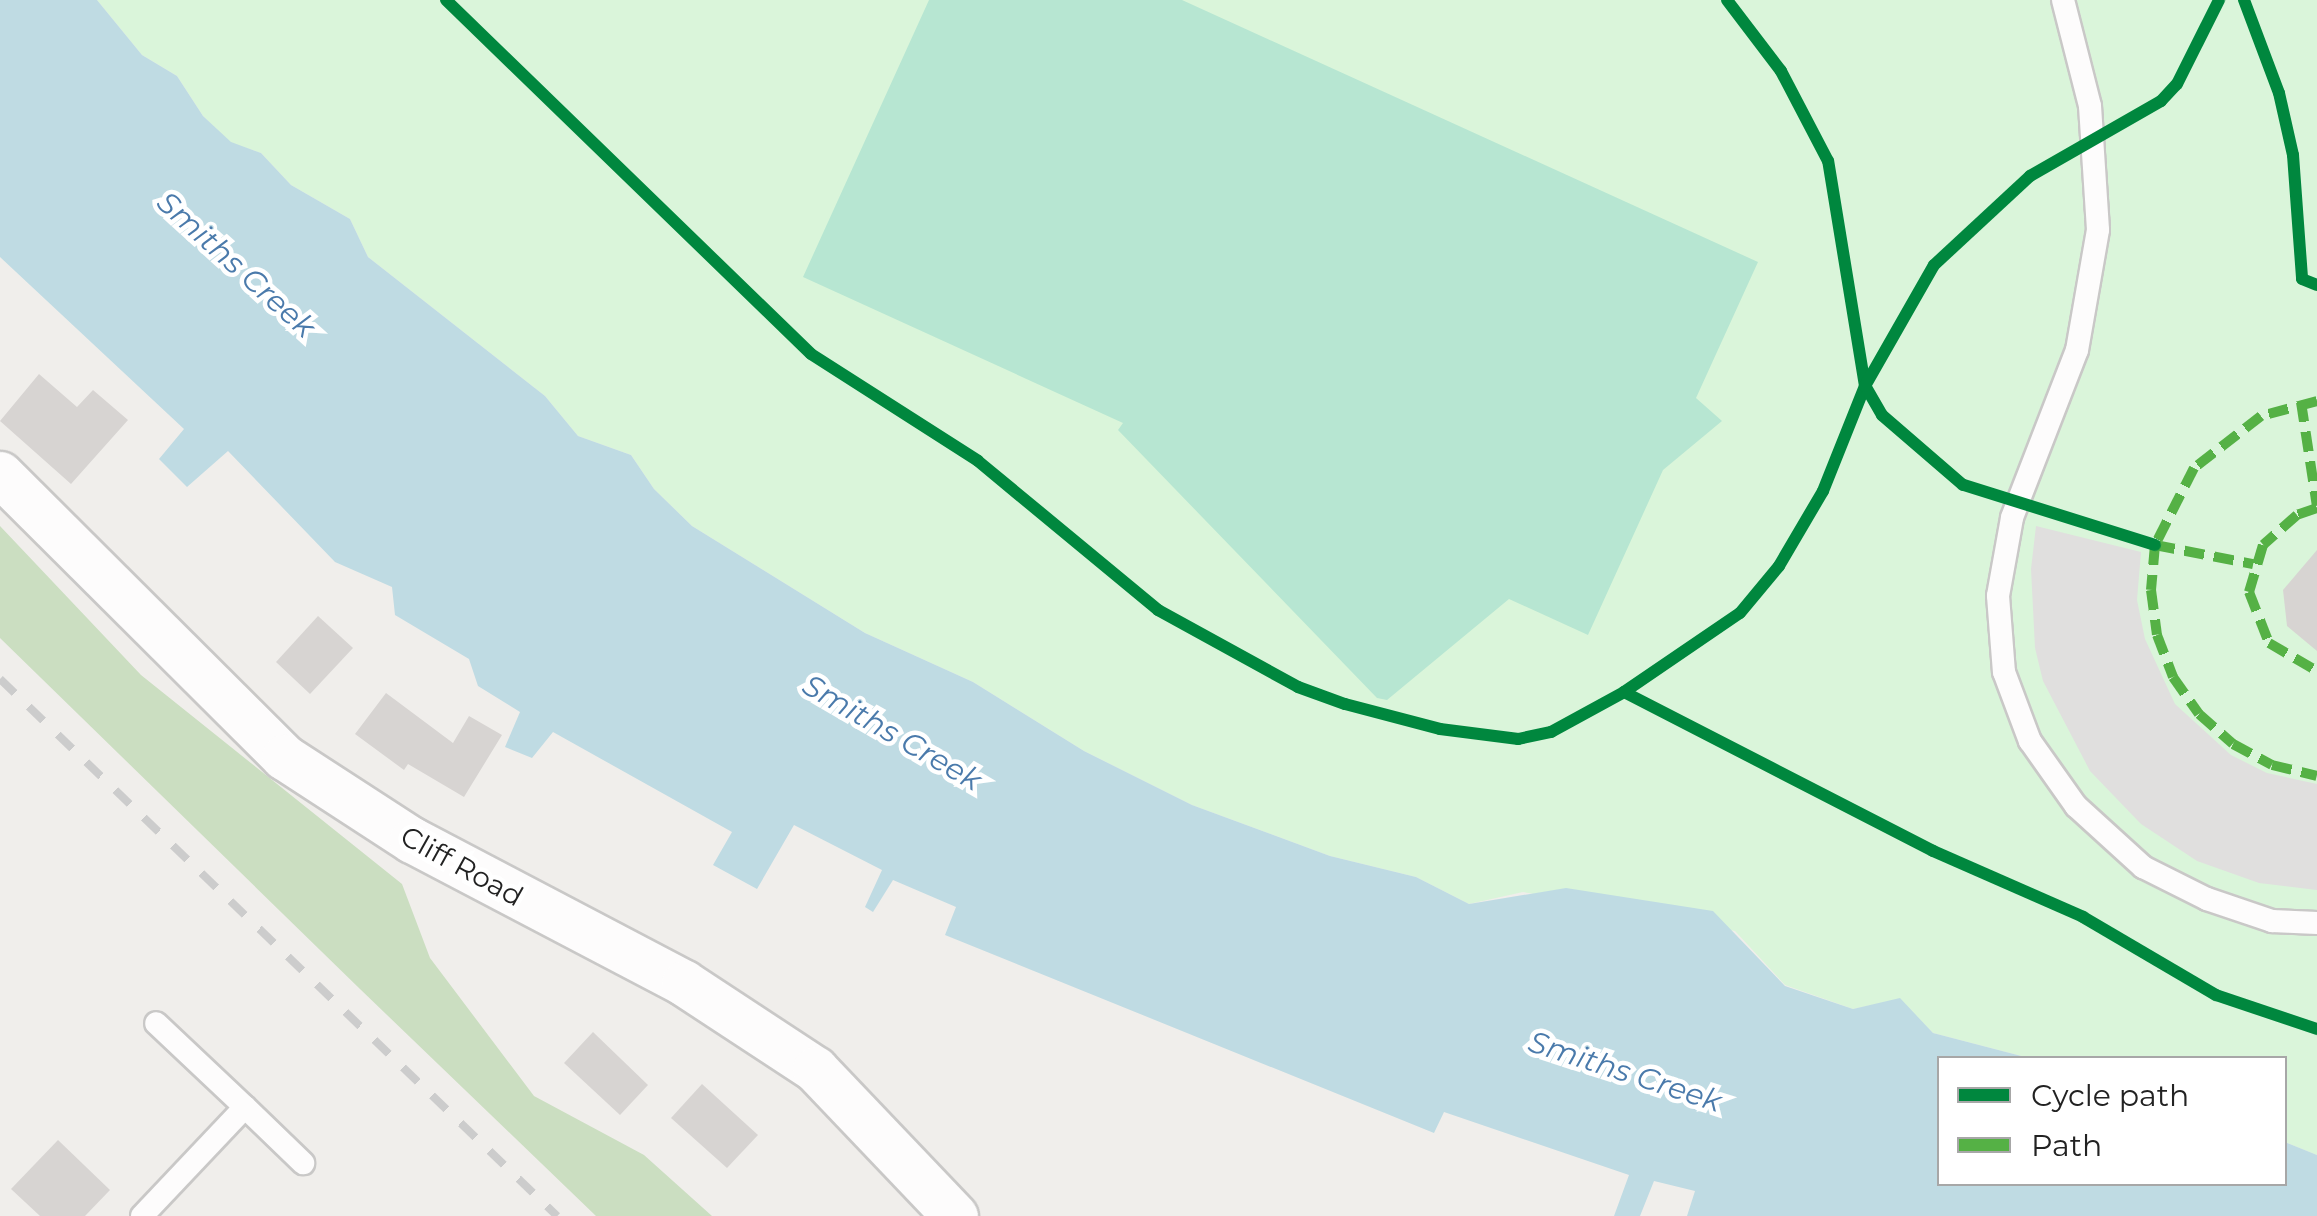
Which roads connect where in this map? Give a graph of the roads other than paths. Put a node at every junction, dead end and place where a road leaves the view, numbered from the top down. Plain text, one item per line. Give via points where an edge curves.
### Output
1 (2063, 0) edge
2 (0, 474) edge
3 (2317, 924) edge
4 (156, 1023) dead end
5 (245, 1107) junction
6 (302, 1163) dead end
7 (142, 1216) edge
8 (955, 1216) edge

1 - 3 lane via 2090,106 2098,230 2077,350 2012,518 1998,596 2004,672 2030,741 2076,806 2142,867 2272,921
2 - 8 street, Cliff Road via 284,757 412,840 684,983 815,1069
4 - 5 lane
5 - 6 lane
5 - 7 lane

